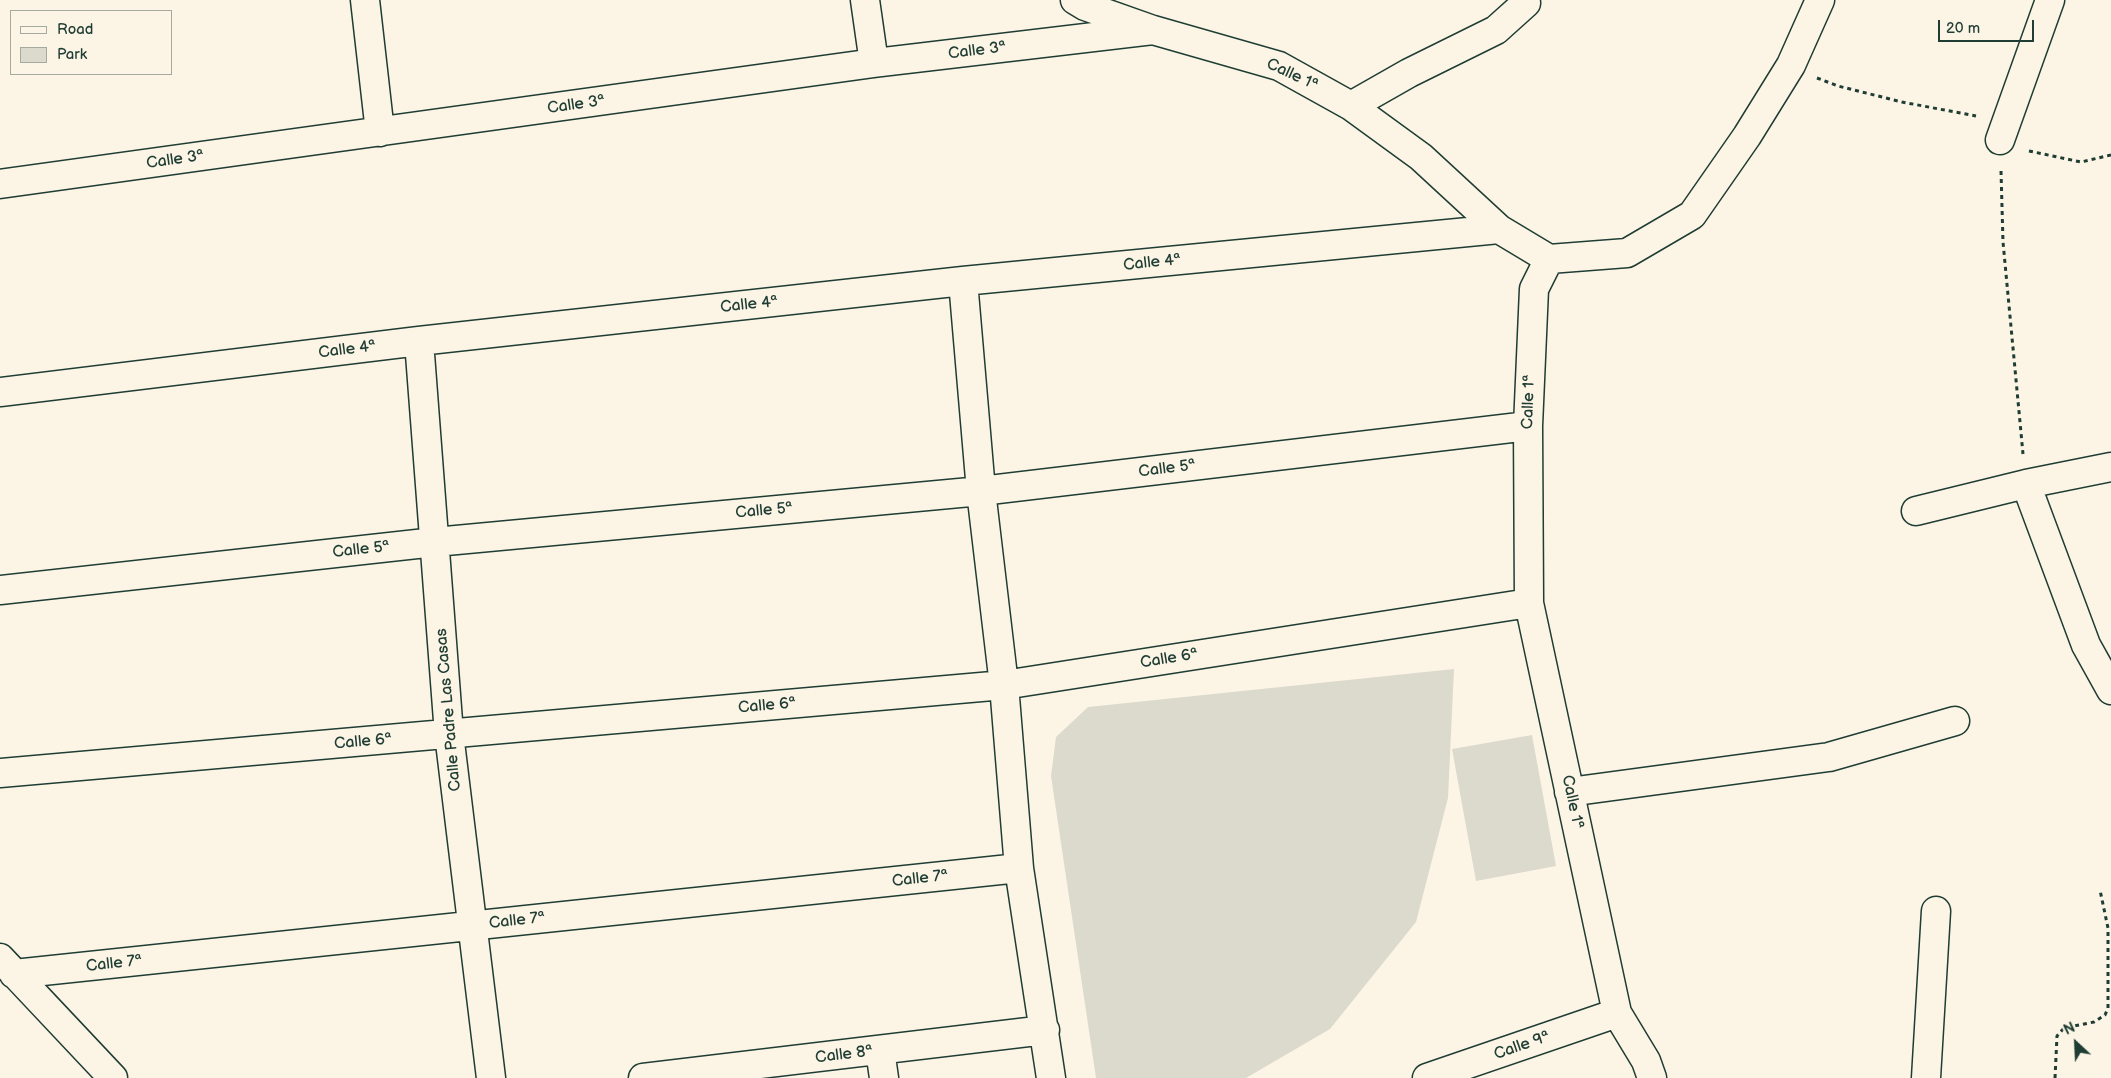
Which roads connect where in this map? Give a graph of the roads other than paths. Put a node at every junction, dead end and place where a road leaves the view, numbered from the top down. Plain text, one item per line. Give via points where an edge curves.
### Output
1 (365, 0) edge
2 (865, 0) edge
3 (1075, 0) edge
4 (1820, 0) edge
5 (2050, 0) edge
6 (1526, 3) dead end
7 (1152, 30) junction
8 (874, 63) junction
9 (1351, 106) junction
10 (380, 132) junction
11 (2000, 140) road end
12 (0, 184) edge
13 (1499, 229) junction
14 (1549, 259) junction
15 (963, 281) junction
16 (419, 341) junction
17 (0, 392) edge
18 (1528, 426) junction
19 (2111, 466) edge
20 (2026, 484) junction
21 (981, 491) junction
22 (1916, 511) dead end
23 (436, 542) junction
24 (0, 590) edge
25 (1529, 603) junction
26 (1004, 686) junction
27 (2111, 690) edge
28 (1955, 721) dead end
29 (449, 734) junction
30 (0, 773) edge
31 (1569, 792) junction
32 (1019, 868) junction
33 (1936, 911) dead end
34 (472, 926) junction
35 (7, 966) edge
36 (1617, 1013) junction
37 (1045, 1030) junction
38 (880, 1050) junction
39 (113, 1078) edge
40 (491, 1078) edge
41 (643, 1078) edge
42 (884, 1078) edge
43 (1050, 1078) edge
44 (1428, 1078) edge
45 (1652, 1078) edge
46 (1926, 1078) edge

1 - 10 street
2 - 8 street
3 - 7 street, Calle 1ª
4 - 14 street via 1791,65 1692,216 1627,252
5 - 11 street
6 - 9 street via 1496,30
7 - 8 street, Calle 3ª
7 - 9 street, Calle 1ª via 1280,66
8 - 10 street, Calle 3ª
9 - 13 street, Calle 1ª via 1421,157
10 - 12 street, Calle 3ª
13 - 14 street, Calle 1ª
13 - 15 street, Calle 4ª
14 - 18 street, Calle 1ª via 1534,289
15 - 16 street, Calle 4ª
15 - 21 street
16 - 17 street, Calle 4ª
16 - 23 street, Calle Padre Las Casas
18 - 21 street, Calle 5ª
18 - 25 street, Calle 1ª
19 - 20 street
20 - 22 street
20 - 27 street via 2086,645
21 - 23 street, Calle 5ª
21 - 26 street
23 - 24 street, Calle 5ª
23 - 29 street, Calle Padre Las Casas
25 - 26 street, Calle 6ª
25 - 31 street, Calle 1ª
26 - 29 street, Calle 6ª
26 - 32 street
28 - 31 street via 1828,758
29 - 30 street, Calle 6ª
29 - 34 street, Calle Padre Las Casas
31 - 36 street, Calle 1ª
32 - 34 street, Calle 7ª
32 - 37 street
33 - 46 street
34 - 35 street, Calle 7ª
34 - 40 street, Calle Padre Las Casas
35 - 39 street
36 - 44 street, Calle 9ª
36 - 45 street, Calle 1ª via 1646,1061
37 - 38 street, Calle 8ª
37 - 43 street
38 - 41 street, Calle 8ª
38 - 42 street

